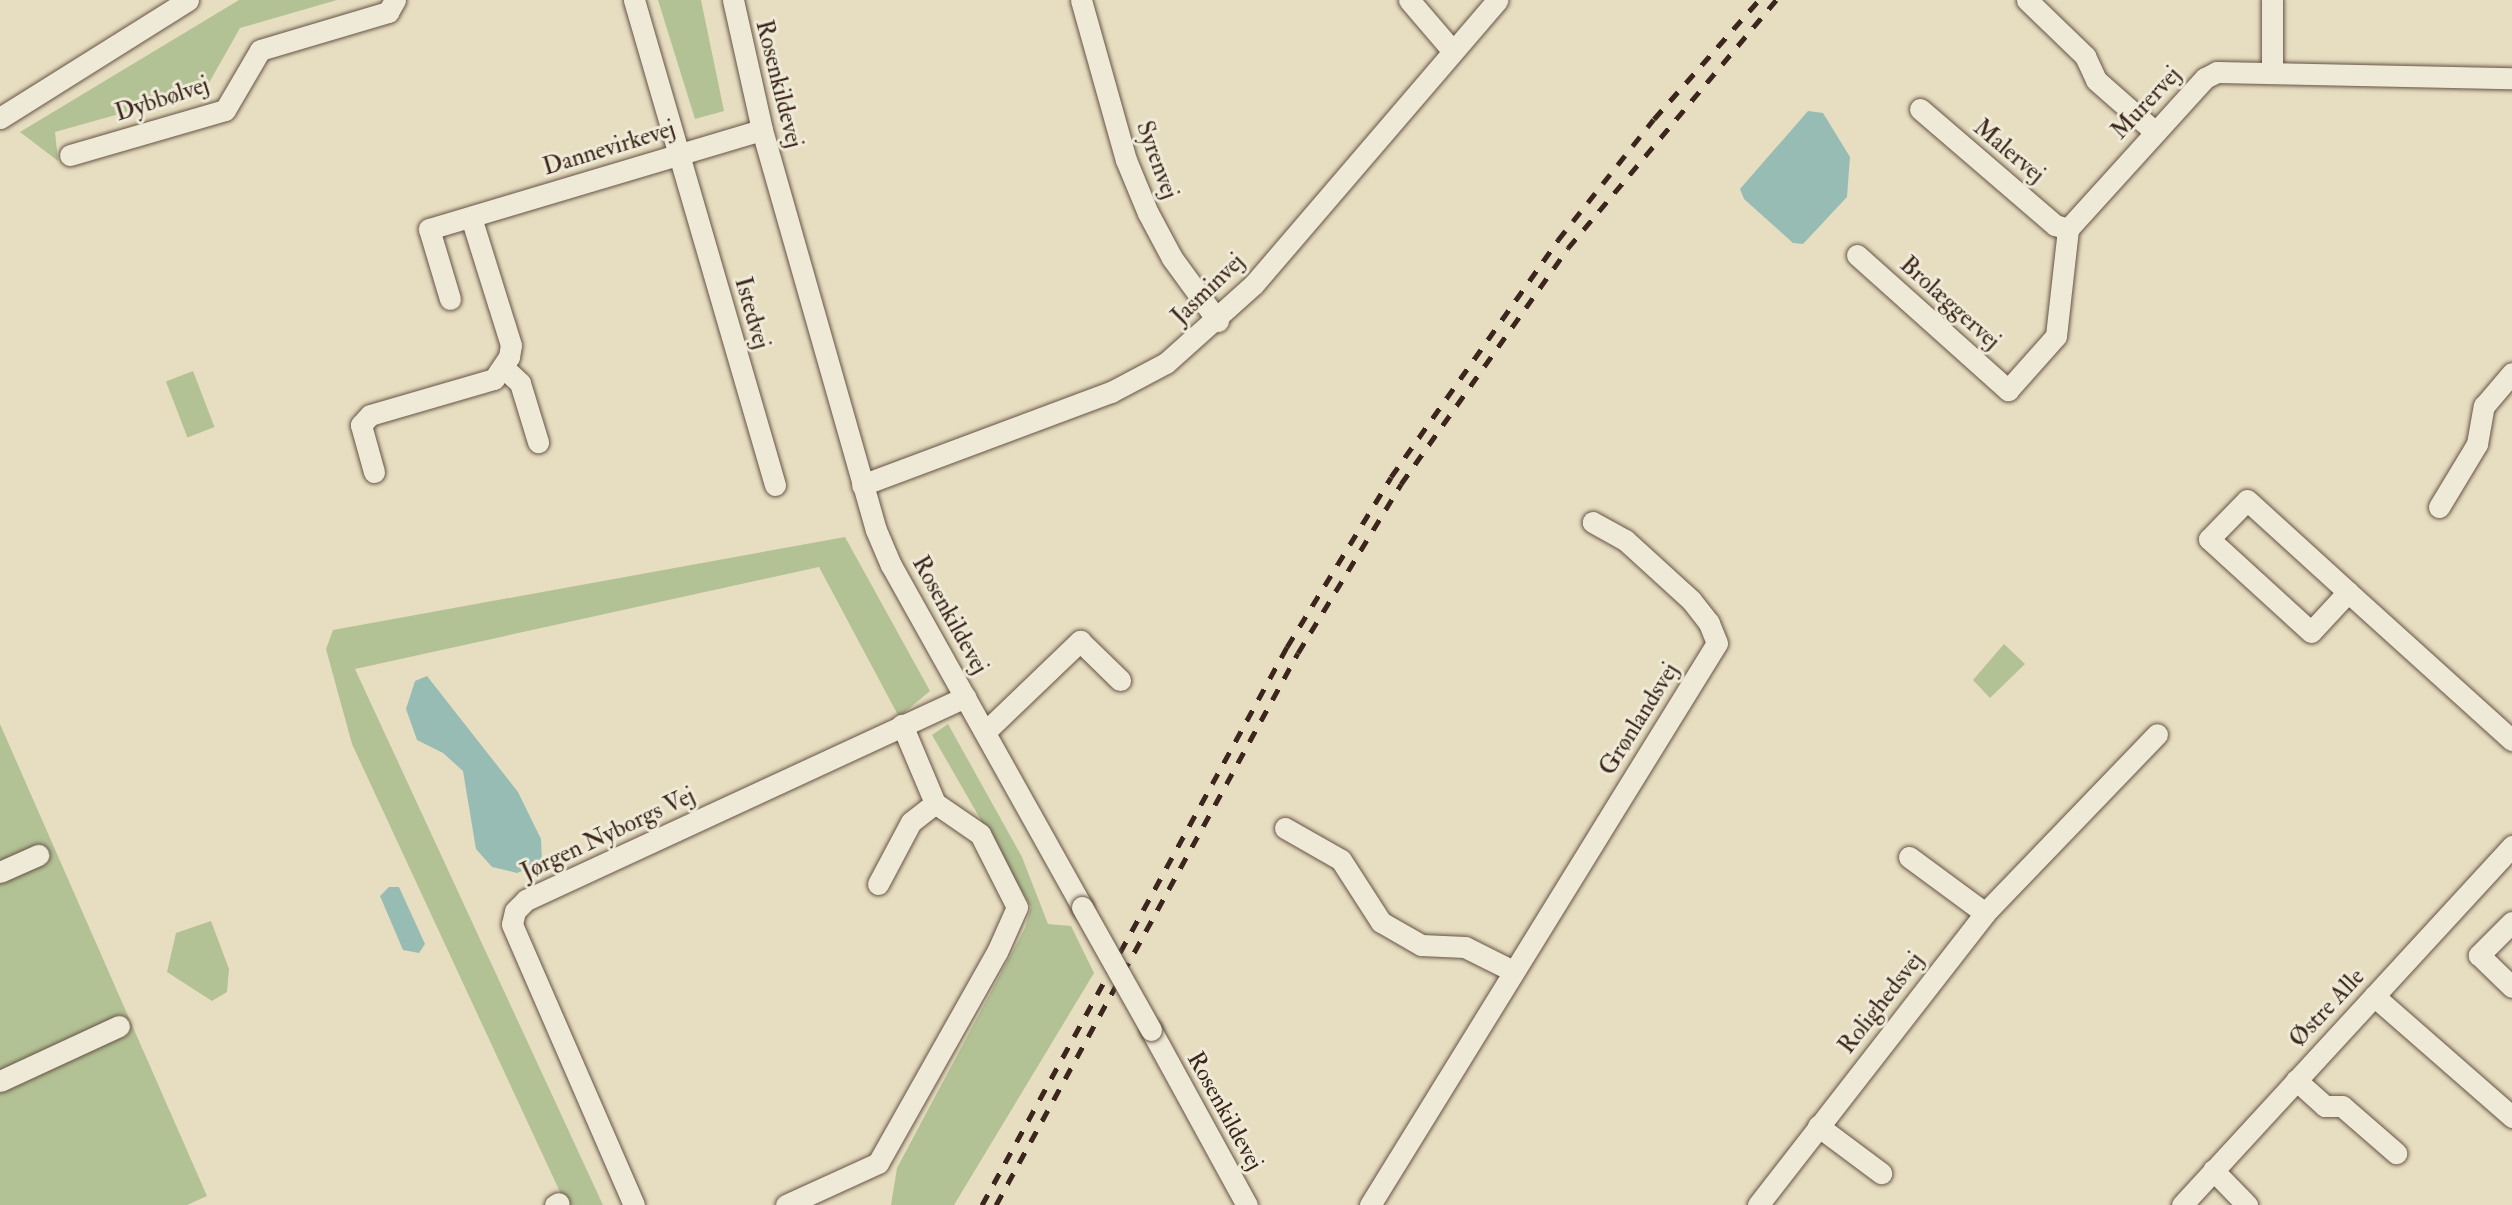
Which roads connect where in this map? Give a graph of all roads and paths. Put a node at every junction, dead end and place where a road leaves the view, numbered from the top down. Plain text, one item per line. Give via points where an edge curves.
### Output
1 (188, 0) edge
2 (395, 0) edge
3 (634, 0) edge
4 (733, 0) edge
5 (1081, 0) edge
6 (1409, 0) edge
7 (1497, 0) edge
8 (2027, 0) edge
9 (2273, 0) edge
10 (1451, 49) junction
11 (2272, 72) junction
12 (2512, 78) edge
13 (1920, 109) dead end
14 (0, 118) edge
15 (762, 131) junction
16 (2154, 131) junction
17 (70, 155) dead end
18 (678, 155) junction
19 (471, 217) junction
20 (2068, 229) junction
21 (1857, 255) dead end
22 (450, 299) dead end
23 (1218, 321) junction
24 (504, 368) junction
25 (2512, 373) edge
26 (538, 442) dead end
27 (374, 472) dead end
28 (775, 485) dead end
29 (862, 485) junction
30 (2439, 507) dead end
31 (1593, 522) dead end
32 (2348, 592) junction
33 (1120, 680) dead end
34 (965, 697) junction
35 (902, 725) junction
36 (985, 732) junction
37 (2157, 734) dead end
38 (2512, 740) edge
39 (935, 803) junction
40 (1285, 828) dead end
41 (2512, 846) edge
42 (38, 855) dead end
43 (1909, 857) dead end
44 (0, 872) edge
45 (878, 884) dead end
46 (1985, 913) junction
47 (2512, 922) edge
48 (1513, 971) junction
49 (2512, 987) edge
50 (2374, 996) junction
51 (119, 1026) dead end
52 (2297, 1080) junction
53 (0, 1081) edge
54 (2512, 1117) edge
55 (1818, 1126) junction
56 (2396, 1153) dead end
57 (2213, 1170) junction
58 (1881, 1173) dead end
59 (634, 1205) edge
60 (786, 1205) edge
61 (1247, 1205) edge
62 (1370, 1205) edge
63 (1758, 1205) edge
64 (2182, 1205) edge
65 (2247, 1205) edge

1 - 14 street
2 - 17 street, Dybbølvej via 388,12 260,50 225,110
3 - 18 street
4 - 15 street, Rosenkildevej
5 - 23 street, Syrenvej via 1126,160 1148,213 1172,258
6 - 10 street
7 - 10 street, Jasminvej
8 - 16 street via 2085,56 2096,80
9 - 11 street
10 - 23 street, Jasminvej
11 - 12 street, Murervej
11 - 16 street, Murervej via 2217,72
13 - 20 street, Malervej via 2055,225
15 - 18 street, Dannevirkevej
15 - 29 street, Rosenkildevej
16 - 20 street, Murervej
18 - 19 street, Dannevirkevej
18 - 28 street, Istedvej
19 - 22 street, Dannevirkevej via 429,229
19 - 24 street via 511,345
20 - 21 street, Brolæggervej via 2056,336 2008,390
23 - 29 street, Jasminvej via 1166,363 1111,392
24 - 26 street via 520,383
24 - 27 street via 494,379 370,415 361,425
25 - 30 street via 2484,407 2477,444
29 - 34 street, Rosenkildevej via 891,565
31 - 48 street, Grønlandsvej via 1625,540 1691,600 1717,643
32 - 32 street via 2247,500 2208,539 2311,632
32 - 38 street
33 - 36 street via 1080,641
34 - 35 street, Jørgen Nyborgs Vej
34 - 36 street, Rosenkildevej
35 - 39 street
35 - 59 street, Jørgen Nyborgs Vej via 526,900 515,911 512,925
36 - 61 street, Rosenkildevej, bridge
37 - 46 street, Rolighedsvej
39 - 45 street via 911,822
39 - 60 street via 980,834 1017,907 997,952 878,1163
40 - 48 street via 1341,860 1381,922 1422,945 1465,947
41 - 50 street, Østre Alle
42 - 44 street
43 - 46 street
46 - 55 street, Rolighedsvej
47 - 49 street via 2479,955
48 - 62 street, Grønlandsvej
50 - 52 street, Østre Alle
50 - 54 street
51 - 53 street
52 - 56 street via 2325,1105 2342,1106
52 - 57 street, Østre Alle
55 - 58 street
55 - 63 street, Rolighedsvej
57 - 64 street, Østre Alle
57 - 65 street

